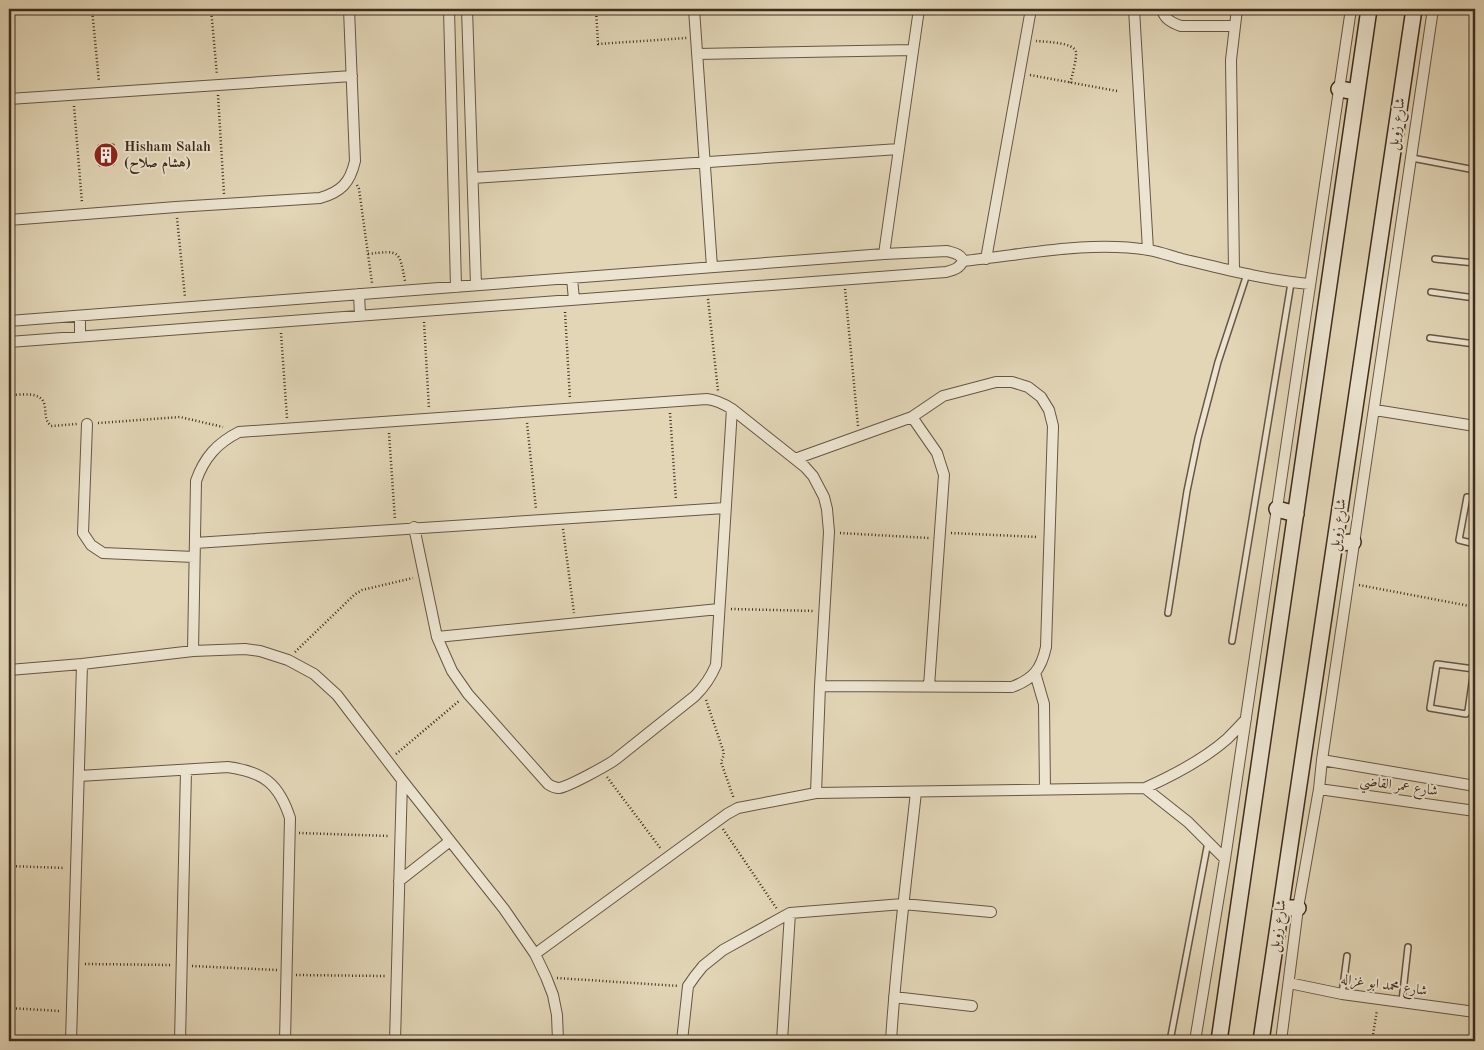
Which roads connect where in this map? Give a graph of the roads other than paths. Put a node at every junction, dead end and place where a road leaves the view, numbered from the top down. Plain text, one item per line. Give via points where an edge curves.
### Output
1 (349, 9) edge
2 (448, 9) edge
3 (467, 9) edge
4 (694, 9) edge
5 (919, 9) edge
6 (1031, 9) edge
7 (1134, 9) edge
8 (1162, 9) edge
9 (1237, 9) edge
10 (1350, 9) edge
11 (1369, 9) edge
12 (1414, 9) edge
13 (1433, 9) edge
14 (1234, 26) junction
15 (913, 50) junction
16 (697, 54) junction
17 (352, 76) junction
18 (1339, 88) junction
19 (1357, 92) junction
20 (9, 99) edge
21 (899, 149) junction
22 (1412, 158) junction
23 (704, 162) junction
24 (1475, 170) edge
25 (473, 178) junction
26 (9, 220) edge
27 (1148, 250) junction
28 (884, 254) junction
29 (986, 259) junction
30 (1436, 259) dead end
31 (963, 261) junction
32 (1475, 263) edge
33 (712, 267) junction
34 (1234, 270) junction
35 (1247, 274) junction
36 (572, 278) junction
37 (1291, 283) junction
38 (1309, 284) junction
39 (476, 285) junction
40 (456, 286) junction
41 (1431, 292) dead end
42 (359, 294) junction
43 (1475, 298) edge
44 (570, 300) junction
45 (360, 315) junction
46 (80, 316) junction
47 (9, 321) edge
48 (80, 336) junction
49 (1430, 338) dead end
50 (9, 342) edge
51 (1475, 344) edge
52 (732, 409) junction
53 (1375, 410) junction
54 (912, 416) junction
55 (87, 424) road end
56 (1475, 426) edge
57 (795, 460) junction
58 (1475, 497) edge
59 (725, 508) junction
60 (1277, 509) junction
61 (1296, 514) junction
62 (414, 527) junction
63 (1354, 542) junction
64 (195, 543) junction
65 (1335, 543) junction
66 (1475, 544) edge
67 (194, 557) junction
68 (719, 609) junction
69 (1168, 613) dead end
70 (437, 637) junction
71 (1232, 641) dead end
72 (193, 651) junction
73 (82, 664) junction
74 (9, 670) edge
75 (1036, 673) junction
76 (820, 686) junction
77 (929, 686) junction
78 (1473, 690) edge
79 (1246, 719) junction
80 (1322, 760) junction
81 (186, 770) junction
82 (79, 776) junction
83 (402, 780) junction
84 (1475, 786) edge
85 (1145, 788) junction
86 (1319, 789) junction
87 (1046, 790) junction
88 (916, 792) junction
89 (816, 793) junction
90 (1475, 811) edge
91 (450, 841) junction
92 (1208, 841) junction
93 (1225, 858) junction
94 (399, 881) junction
95 (903, 904) junction
96 (1281, 908) junction
97 (1298, 908) junction
98 (992, 912) dead end
99 (786, 916) junction
100 (1408, 947) dead end
101 (535, 954) junction
102 (1347, 956) dead end
103 (1289, 983) junction
104 (1342, 994) junction
105 (894, 997) junction
106 (1402, 1001) junction
107 (972, 1006) dead end
108 (1475, 1012) edge
109 (71, 1041) edge
110 (180, 1041) edge
111 (285, 1041) edge
112 (395, 1041) edge
113 (558, 1041) edge
114 (682, 1041) edge
115 (782, 1041) edge
116 (891, 1041) edge
117 (1170, 1041) edge
118 (1195, 1041) edge
119 (1219, 1041) edge
120 (1261, 1041) edge
121 (1281, 1041) edge

1 - 17 street
2 - 40 street
3 - 25 street
4 - 16 street
5 - 15 street
6 - 29 street
7 - 27 street
8 - 14 street via 1167,20 1181,26
9 - 14 street
10 - 18 street
11 - 19 main road
12 - 65 main road, شارع زويل
13 - 22 street
14 - 34 street via 1230,60
15 - 16 street
15 - 21 street
16 - 23 street
17 - 20 street
17 - 26 street via 355,161 352,174 333,194 320,198
18 - 19 main road
18 - 38 street
19 - 61 main road
21 - 23 street
21 - 28 street
22 - 24 lane
22 - 53 street
23 - 25 street
23 - 33 street
25 - 39 street
27 - 29 street via 1066,249
27 - 34 street
28 - 31 street via 947,252 956,254
28 - 33 street
29 - 31 street
30 - 32 lane
31 - 44 street via 961,266 946,272
33 - 36 street
34 - 35 street
35 - 37 street
35 - 69 lane via 1218,362 1198,438 1186,491
36 - 39 street
36 - 44 street
37 - 38 street
37 - 71 lane
38 - 60 street
39 - 40 street
40 - 42 street
41 - 43 lane
42 - 45 street
42 - 46 street
44 - 45 street
45 - 48 street
46 - 47 street
46 - 48 street
48 - 50 street
49 - 51 lane
52 - 57 street
52 - 59 street
52 - 64 street via 707,399 239,432 216,447 200,469 196,482
53 - 56 street
53 - 63 street
54 - 57 street
54 - 75 street via 943,396 996,382 1028,387 1041,397 1049,410 1053,426 1046,647
54 - 77 street via 937,452 944,475
55 - 67 street via 83,533 91,545 103,553
57 - 76 street via 805,467 819,486 828,509
58 - 66 lane via 1467,497 1459,540
59 - 62 street
59 - 68 street
60 - 61 main road
60 - 79 street
61 - 119 main road
62 - 64 street
62 - 70 street
63 - 65 main road
63 - 80 street
64 - 67 street
65 - 96 main road, شارع زويل
67 - 72 street
68 - 70 street
68 - 70 street via 716,665 702,690 616,759 563,787 548,784 468,694 452,671
72 - 73 street
72 - 83 street via 260,651 288,660 314,674 337,695
73 - 74 street
73 - 82 street
75 - 77 street via 1012,687
75 - 87 street via 1044,704
76 - 77 street
76 - 89 street
78 - 78 lane via 1473,668 1437,664 1430,708 1466,714
79 - 85 street via 1226,740 1201,758
79 - 93 street
80 - 84 street, شارع عمر القاضي
80 - 86 street
81 - 82 street
81 - 110 street
81 - 111 street via 246,769 262,776 284,801 290,818
82 - 109 street
83 - 91 street
83 - 94 street
85 - 87 street
85 - 92 street
86 - 90 street, شارع عمر القاضي
86 - 97 street
87 - 88 street
88 - 89 street
88 - 95 street
89 - 101 street via 738,808 727,814
91 - 94 street
91 - 101 street
92 - 93 street
92 - 117 lane
93 - 118 street
94 - 112 street
95 - 98 street
95 - 99 street
95 - 105 street
96 - 97 main road
96 - 120 main road, شارع زويل
97 - 103 street
99 - 114 street via 723,950 703,966 688,986
99 - 115 street
100 - 106 lane
101 - 113 street via 552,995
102 - 104 lane
103 - 104 street, شارع محمد ابو غزاله
103 - 121 street
104 - 106 street, شارع محمد ابو غزاله
105 - 107 street
105 - 116 street
106 - 108 street, شارع محمد ابو غزاله

